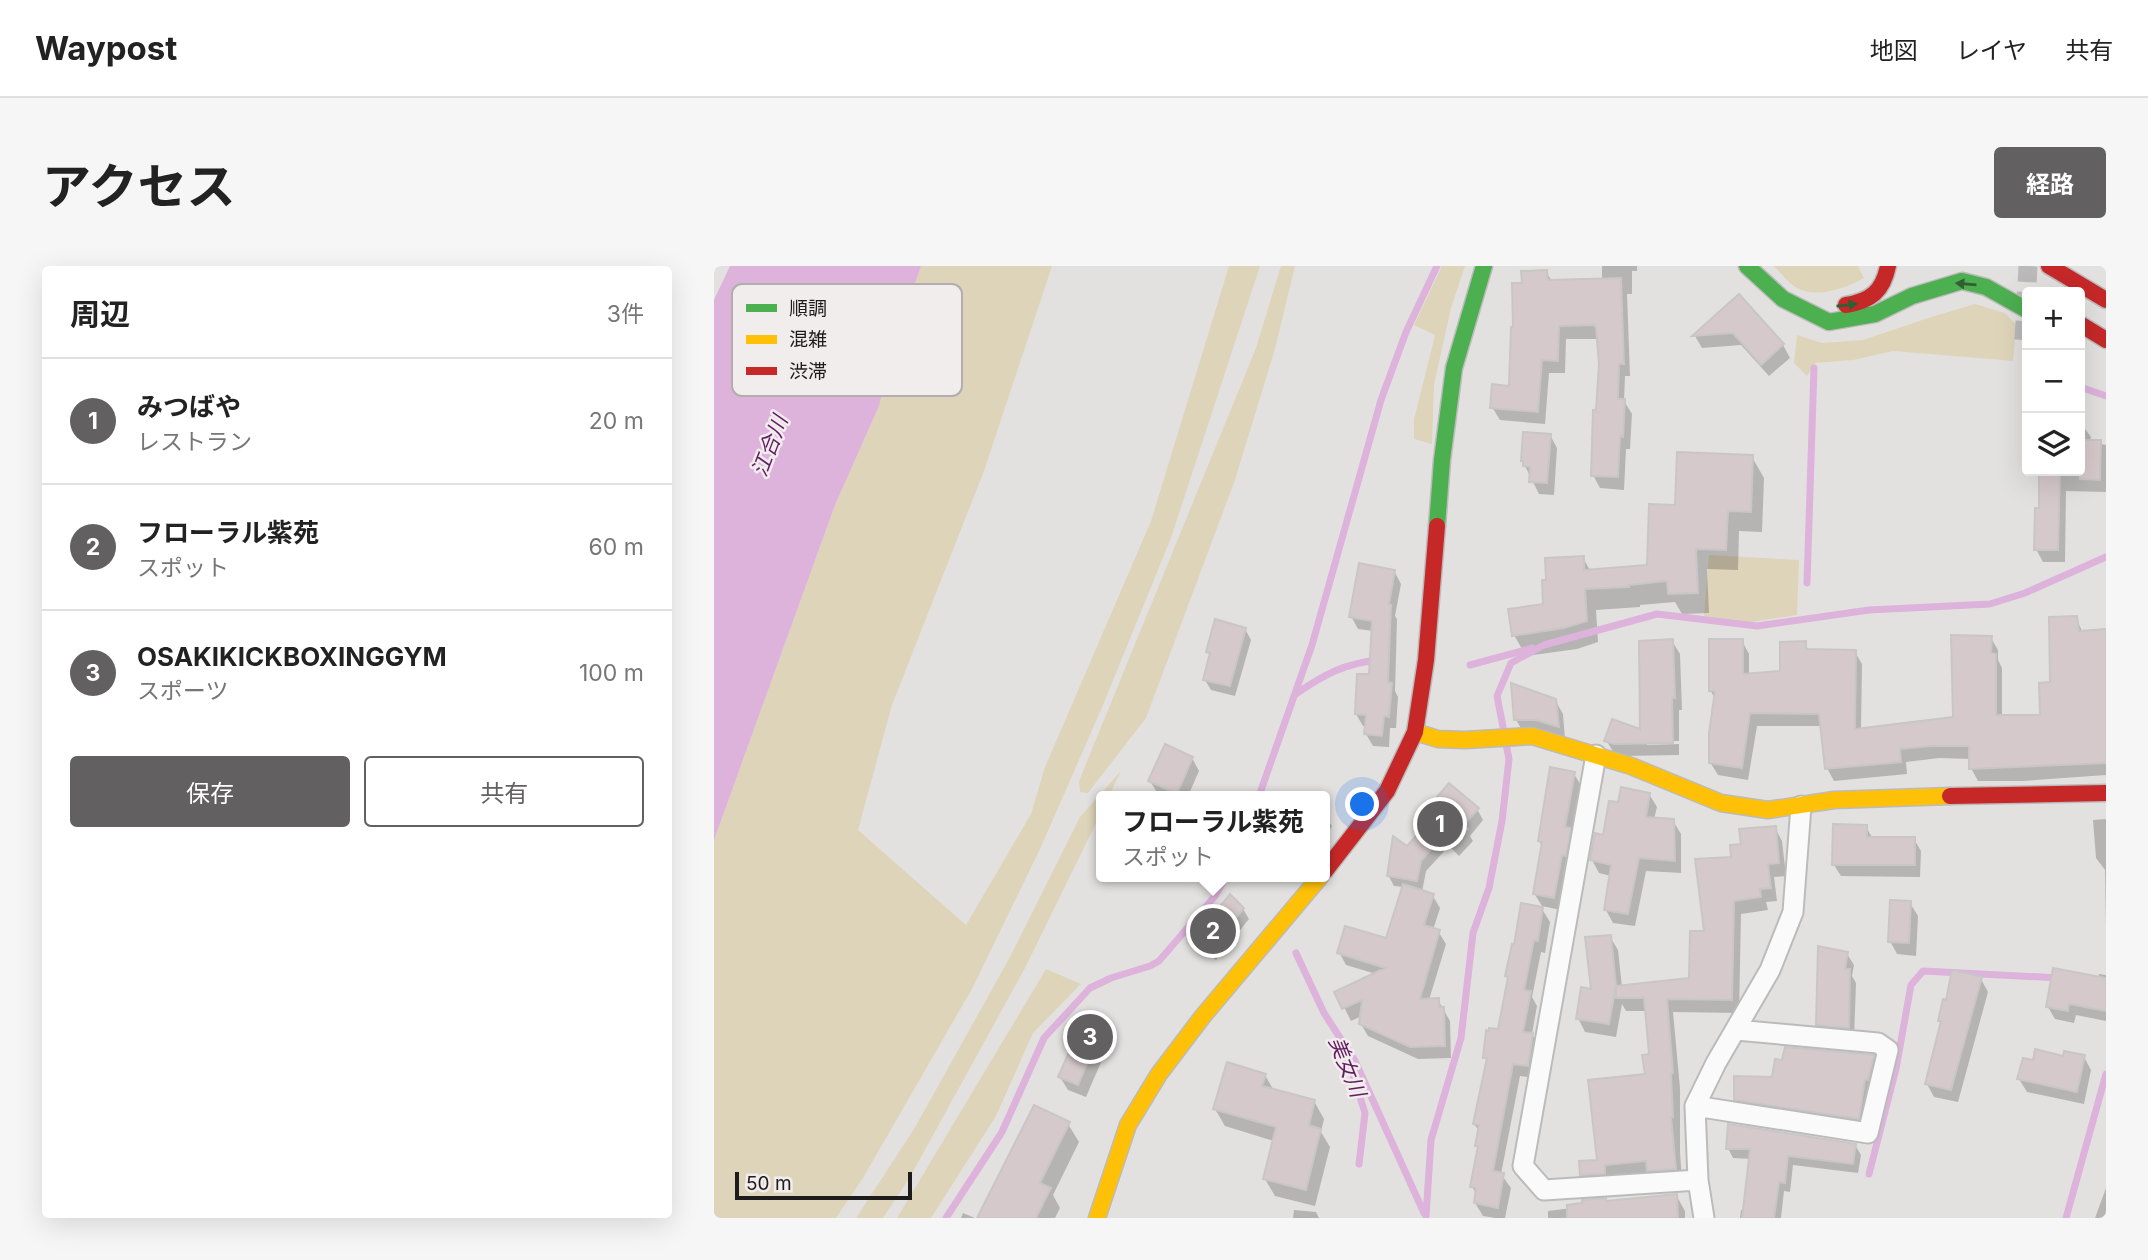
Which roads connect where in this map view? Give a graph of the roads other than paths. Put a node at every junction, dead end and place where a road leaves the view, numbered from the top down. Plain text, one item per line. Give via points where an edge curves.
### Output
1 (1484, 266) edge
2 (1747, 266) edge
3 (1888, 266) edge
4 (2049, 266) edge
5 (1783, 299) junction
6 (2106, 300) edge
7 (2022, 307) edge
8 (2085, 327) edge
9 (2106, 340) edge
10 (2085, 343) edge
11 (2106, 355) edge
12 (1415, 732) junction
13 (1596, 755) junction
14 (2106, 793) edge
15 (1801, 806) junction
16 (1330, 865) edge
17 (1316, 882) edge
18 (1737, 1030) junction
19 (1695, 1105) junction
20 (1699, 1180) junction
21 (1097, 1218) edge
22 (1704, 1218) edge

1 - 12 main road via 1454,368
2 - 5 main road
5 -> 3 main road via 1826,307 1867,303 1882,289
4 - 6 main road
7 -> 5 main road via 1986,287 1962,281 1912,296 1875,314 1829,322
8 - 9 main road
10 - 11 main road
12 - 13 main road via 1438,739 1532,736
12 - 16 main road via 1387,791
13 - 15 main road via 1721,803 1768,810
13 - 20 street via 1523,1167 1544,1190
14 - 15 main road via 1864,798
15 - 18 street via 1793,912 1770,970
17 - 21 main road via 1159,1074 1128,1125
18 - 19 street
18 - 19 street via 1878,1043 1888,1050 1868,1133
19 - 20 street
20 - 22 street

